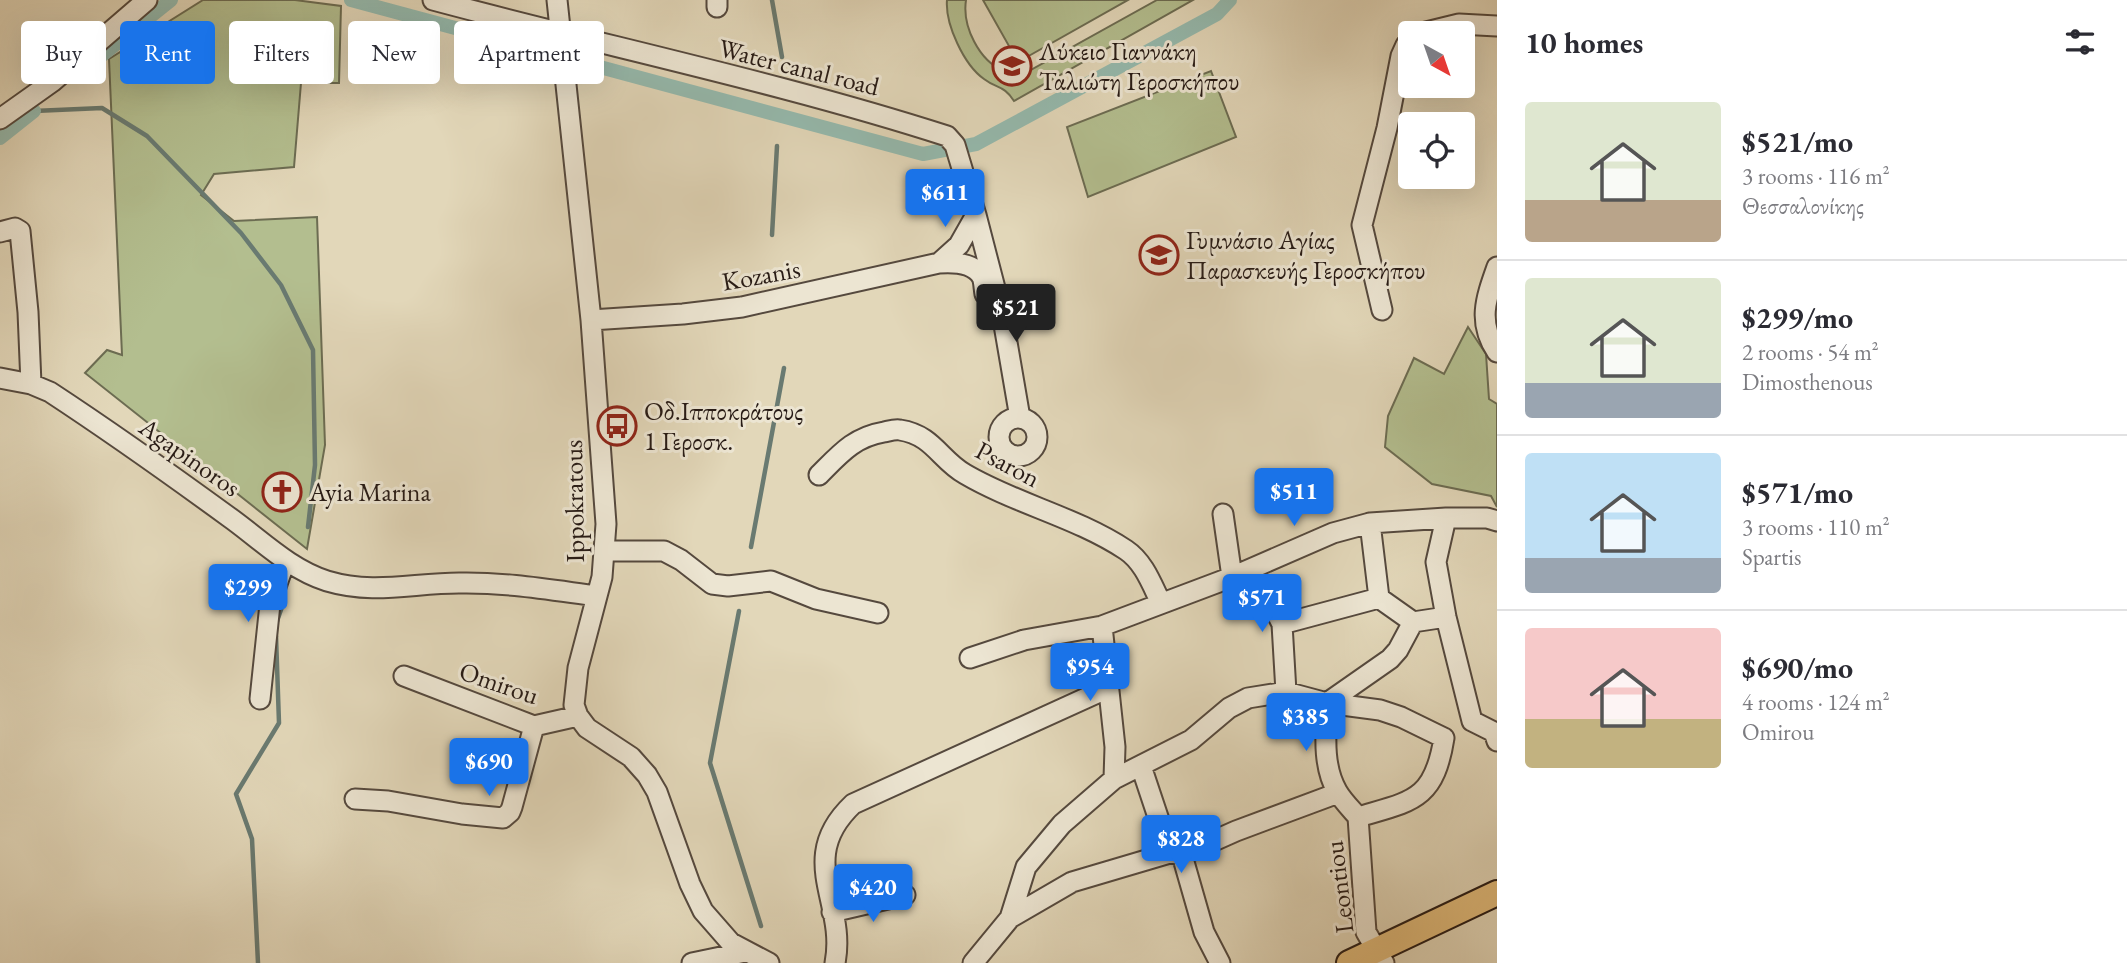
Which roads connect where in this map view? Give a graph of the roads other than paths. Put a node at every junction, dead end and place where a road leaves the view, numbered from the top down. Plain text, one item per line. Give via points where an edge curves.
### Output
1 (147, 0) edge
2 (433, 0) edge
3 (557, 0) edge
4 (500, 21) edge
5 (559, 21) edge
6 (1475, 25) edge
7 (1497, 26) edge
8 (604, 50) edge
9 (1398, 71) edge
10 (565, 84) edge
11 (0, 119) edge
12 (976, 215) junction
13 (0, 232) edge
14 (939, 263) junction
15 (1497, 267) edge
16 (1382, 310) dead end
17 (591, 320) junction
18 (1497, 352) edge
19 (0, 377) edge
20 (31, 384) junction
21 (819, 475) dead end
22 (1223, 514) dead end
23 (1446, 518) junction
24 (1497, 521) edge
25 (1370, 523) junction
26 (605, 551) junction
27 (285, 561) junction
28 (1237, 575) junction
29 (597, 596) junction
30 (1379, 598) junction
31 (1161, 603) junction
32 (878, 613) dead end
33 (1446, 617) junction
34 (1413, 622) junction
35 (1282, 624) junction
36 (1102, 626) junction
37 (970, 658) dead end
38 (404, 676) dead end
39 (1108, 688) junction
40 (1286, 692) junction
41 (260, 699) dead end
42 (1327, 703) junction
43 (578, 716) junction
44 (1472, 721) junction
45 (534, 726) junction
46 (1496, 737) edge
47 (1444, 738) junction
48 (1141, 766) junction
49 (1114, 779) junction
50 (1338, 793) junction
51 (355, 799) dead end
52 (1358, 817) junction
53 (1176, 854) junction
54 (1497, 893) edge
55 (905, 895) dead end
56 (832, 912) junction
57 (1010, 918) junction
58 (745, 951) junction
59 (1380, 957) edge
60 (692, 963) edge
61 (769, 963) edge
62 (835, 963) edge
63 (973, 963) edge
64 (1220, 963) edge
65 (1349, 963) edge

1 - 11 street via 52,82
2 - 4 street, Water canal road
3 - 5 street, Ippokratous
6 - 7 street
8 - 12 street, Water canal road via 865,110 949,138
9 - 16 street via 1362,225
10 - 17 street, Ippokratous
12 - 14 street via 959,245
12 - 14 street, Kozanis via 1003,319 1015,419 981,276 958,262
13 - 20 street via 20,231
14 - 17 street, Kozanis via 743,307
15 - 18 street via 1484,317 1484,329
17 - 26 street, Ippokratous
19 - 20 street, Agapinoros
20 - 27 street, Agapinoros via 94,421
21 - 31 street, Psaron via 866,435 899,429 928,439 962,473 1126,550 1144,569
22 - 28 street
23 - 24 street
23 - 25 street
23 - 33 street via 1436,562
25 - 28 street via 1333,533
25 - 30 street
26 - 29 street, Ippokratous
26 - 32 street via 664,551 712,584 771,581 816,599
27 - 29 street, Agapinoros via 325,580 362,589 493,583
27 - 41 street via 270,604
28 - 31 street
28 - 35 street via 1275,610
29 - 43 street, Ippokratous via 573,693
30 - 34 street
30 - 35 street
31 - 36 street
33 - 34 street
33 - 44 street
34 - 42 street via 1390,659
35 - 40 street
36 - 37 street via 1024,640
36 - 39 street
38 - 45 street, Omirou
39 - 49 street
39 - 56 street via 853,804 831,831 824,855
40 - 42 street
40 - 48 street via 1238,702 1191,740
42 - 47 street via 1380,710
42 - 50 street via 1328,763
43 - 45 street, Omirou
43 - 58 street via 647,775 703,912 731,943
44 - 46 street
44 - 47 street
45 - 51 street via 510,813 503,818
47 - 52 street via 1438,766 1422,792 1412,800
48 - 49 street
48 - 53 street
49 - 57 street via 1041,846 1026,867
50 - 52 street
50 - 53 street
52 - 59 street, Leontiou via 1366,932
53 - 57 street via 1072,882
53 - 64 street
54 - 59 main road
55 - 56 street
56 - 62 street
57 - 63 street
58 - 60 street
58 - 61 street
59 - 65 main road

